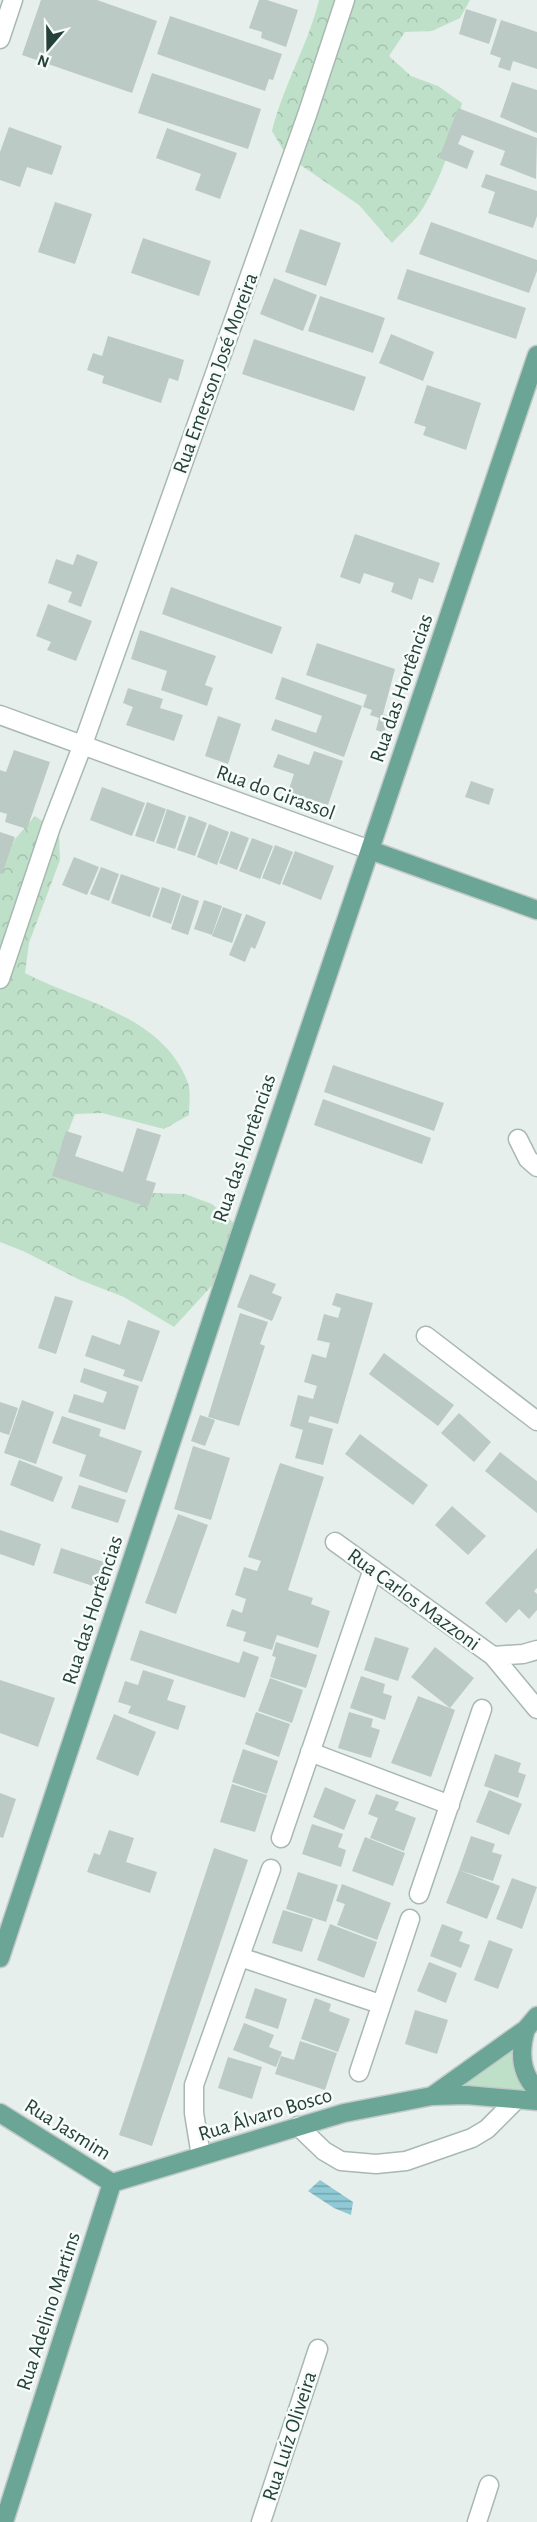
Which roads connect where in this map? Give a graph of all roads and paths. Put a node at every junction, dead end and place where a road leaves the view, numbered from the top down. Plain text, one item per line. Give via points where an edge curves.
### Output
1 (13, 0) edge
2 (345, 0) edge
3 (0, 39) edge
4 (537, 355) edge
5 (0, 715) edge
6 (83, 744) junction
7 (370, 850) junction
8 (537, 910) edge
9 (0, 979) edge
10 (518, 1139) dead end
11 (537, 1167) edge
12 (426, 1336) dead end
13 (537, 1421) edge
14 (335, 1542) dead end
15 (373, 1569) junction
16 (537, 1650) edge
17 (493, 1656) junction
18 (482, 1709) dead end
19 (537, 1709) edge
20 (310, 1752) junction
21 (450, 1805) junction
22 (281, 1838) dead end
23 (271, 1869) dead end
24 (419, 1894) dead end
25 (410, 1919) dead end
26 (240, 1957) junction
27 (0, 1958) edge
28 (380, 2004) junction
29 (532, 2022) edge
30 (358, 2072) dead end
31 (537, 2090) edge
32 (432, 2096) junction
33 (516, 2100) junction
34 (537, 2101) edge
35 (0, 2113) edge
36 (298, 2126) junction
37 (201, 2156) junction
38 (112, 2183) junction
39 (318, 2349) dead end
40 (489, 2485) dead end
41 (4, 2522) edge
42 (261, 2522) edge
43 (477, 2522) edge

1 - 3 street
2 - 6 street, Rua Emerson José Moreira
4 - 7 main road, Rua das Hortências
5 - 6 street, Rua do Girassol
6 - 7 street, Rua do Girassol
6 - 9 street, Rua Emerson José Moreira
7 - 8 main road, Rua do Girassol
7 - 27 main road, Rua das Hortências via 272,1133
10 - 11 street
12 - 13 street
14 - 15 street, Rua Carlos Mazzoni
15 - 17 street, Rua Carlos Mazzoni
15 - 20 street
16 - 17 street, Rua Carlos Mazzoni
17 - 19 street, Rua Carlos Mazzoni
18 - 21 street
20 - 21 street
20 - 22 street
21 - 24 street
23 - 26 street
25 - 28 street
26 - 28 street
26 - 37 street via 194,2085
28 - 30 street
29 - 31 main road via 522,2043 521,2058 524,2072
29 - 32 main road, Rua Álvaro Bosco
32 - 33 main road, Rua Álvaro Bosco
32 - 36 main road, Rua Álvaro Bosco
33 - 34 main road, Rua Álvaro Bosco
33 - 36 street via 472,2138 406,2161 341,2162
35 - 38 main road, Rua Jasmim
36 - 37 main road, Rua Álvaro Bosco
37 - 38 main road, Rua Álvaro Bosco
38 - 41 main road, Rua Adelino Martins
39 - 42 street, Rua Luíz Oliveira
40 - 43 street

